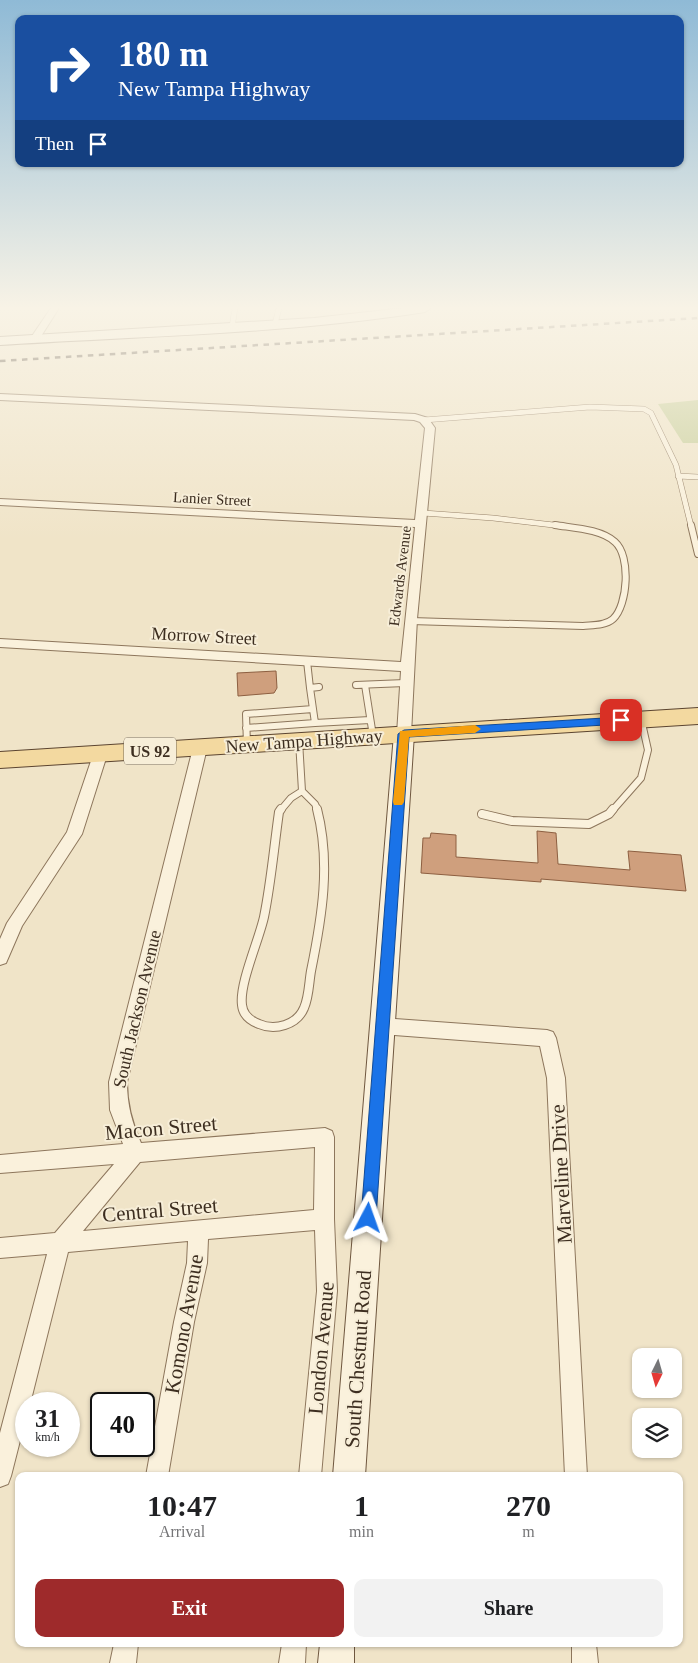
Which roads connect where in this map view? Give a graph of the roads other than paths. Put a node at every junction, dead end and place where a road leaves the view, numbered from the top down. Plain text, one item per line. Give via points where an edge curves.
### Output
1 (0, 397) edge
2 (426, 422) junction
3 (678, 476) junction
4 (698, 477) edge
5 (0, 502) edge
6 (422, 518) junction
7 (698, 554) edge
8 (411, 621) junction
9 (0, 643) edge
10 (308, 661) junction
11 (406, 667) junction
12 (405, 683) junction
13 (365, 685) junction
14 (356, 686) dead end
15 (310, 688) junction
16 (319, 688) dead end
17 (313, 709) junction
18 (698, 716) edge
19 (641, 719) junction
20 (315, 723) junction
21 (372, 728) junction
22 (404, 734) junction
23 (247, 736) junction
24 (299, 741) junction
25 (200, 748) junction
26 (100, 755) junction
27 (0, 760) edge
28 (302, 791) junction
29 (482, 814) dead end
30 (0, 958) edge
31 (381, 1026) junction
32 (325, 1137) joint
33 (136, 1152) junction
34 (0, 1164) edge
35 (324, 1219) junction
36 (198, 1230) junction
37 (60, 1243) junction
38 (0, 1248) edge
39 (157, 1472) edge
40 (310, 1472) edge
41 (349, 1472) edge
42 (576, 1472) edge
43 (0, 1476) edge
44 (126, 1647) edge
45 (294, 1647) edge
46 (338, 1647) edge
47 (584, 1647) edge
48 (123, 1663) edge
49 (292, 1663) edge
50 (336, 1663) edge
51 (585, 1663) edge

1 - 2 street via 415,417
2 - 3 lane via 590,408 644,409 651,413
2 - 6 street, Edwards Avenue via 430,428
3 - 4 lane
3 - 7 lane
5 - 6 street, Lanier Street
6 - 8 street, Edwards Avenue
6 - 8 lane via 535,523 604,537 615,542 620,550 627,588 618,615 606,624
8 - 11 street, Edwards Avenue
9 - 10 street, Morrow Street
10 - 11 street, Morrow Street
10 - 15 lane
11 - 12 street, Edwards Avenue
12 - 13 lane
12 - 22 street, Edwards Avenue
13 - 14 lane
13 - 21 lane
15 - 16 lane
15 - 17 lane
17 - 20 lane
17 - 23 lane via 246,714
18 - 19 main road, New Tampa Highway / US 92
19 - 22 main road, New Tampa Highway / US 92
19 - 29 lane via 648,750 641,778 609,814 590,824 512,821
20 - 21 lane
20 - 23 lane
21 - 22 main road, New Tampa Highway / US 92
21 - 24 main road, New Tampa Highway / US 92
22 - 31 main road, South Chestnut Road
23 - 24 main road, New Tampa Highway / US 92
23 - 25 main road, New Tampa Highway / US 92
24 - 28 lane
25 - 26 main road, New Tampa Highway / US 92
25 - 33 street, South Jackson Avenue via 118,1082 120,1119
26 - 27 main road, New Tampa Highway / US 92
26 - 30 street via 74,834 15,923
28 - 28 lane via 317,806 326,849 319,924 306,999 296,1019 282,1027 260,1025 246,1016 242,1005 244,987 264,917 279,812
31 - 41 main road, South Chestnut Road
31 - 42 street, Marveline Drive via 547,1038 556,1078
32 - 33 street, Macon Street
32 - 35 street, London Avenue
33 - 34 street, Macon Street
33 - 37 street
35 - 36 street, Central Street
35 - 40 street, London Avenue via 327,1291
36 - 37 street, Central Street
36 - 39 street, Komono Avenue via 197,1263
37 - 38 street, Central Street
37 - 43 street
44 - 48 street
45 - 49 street
46 - 50 main road
47 - 51 street

